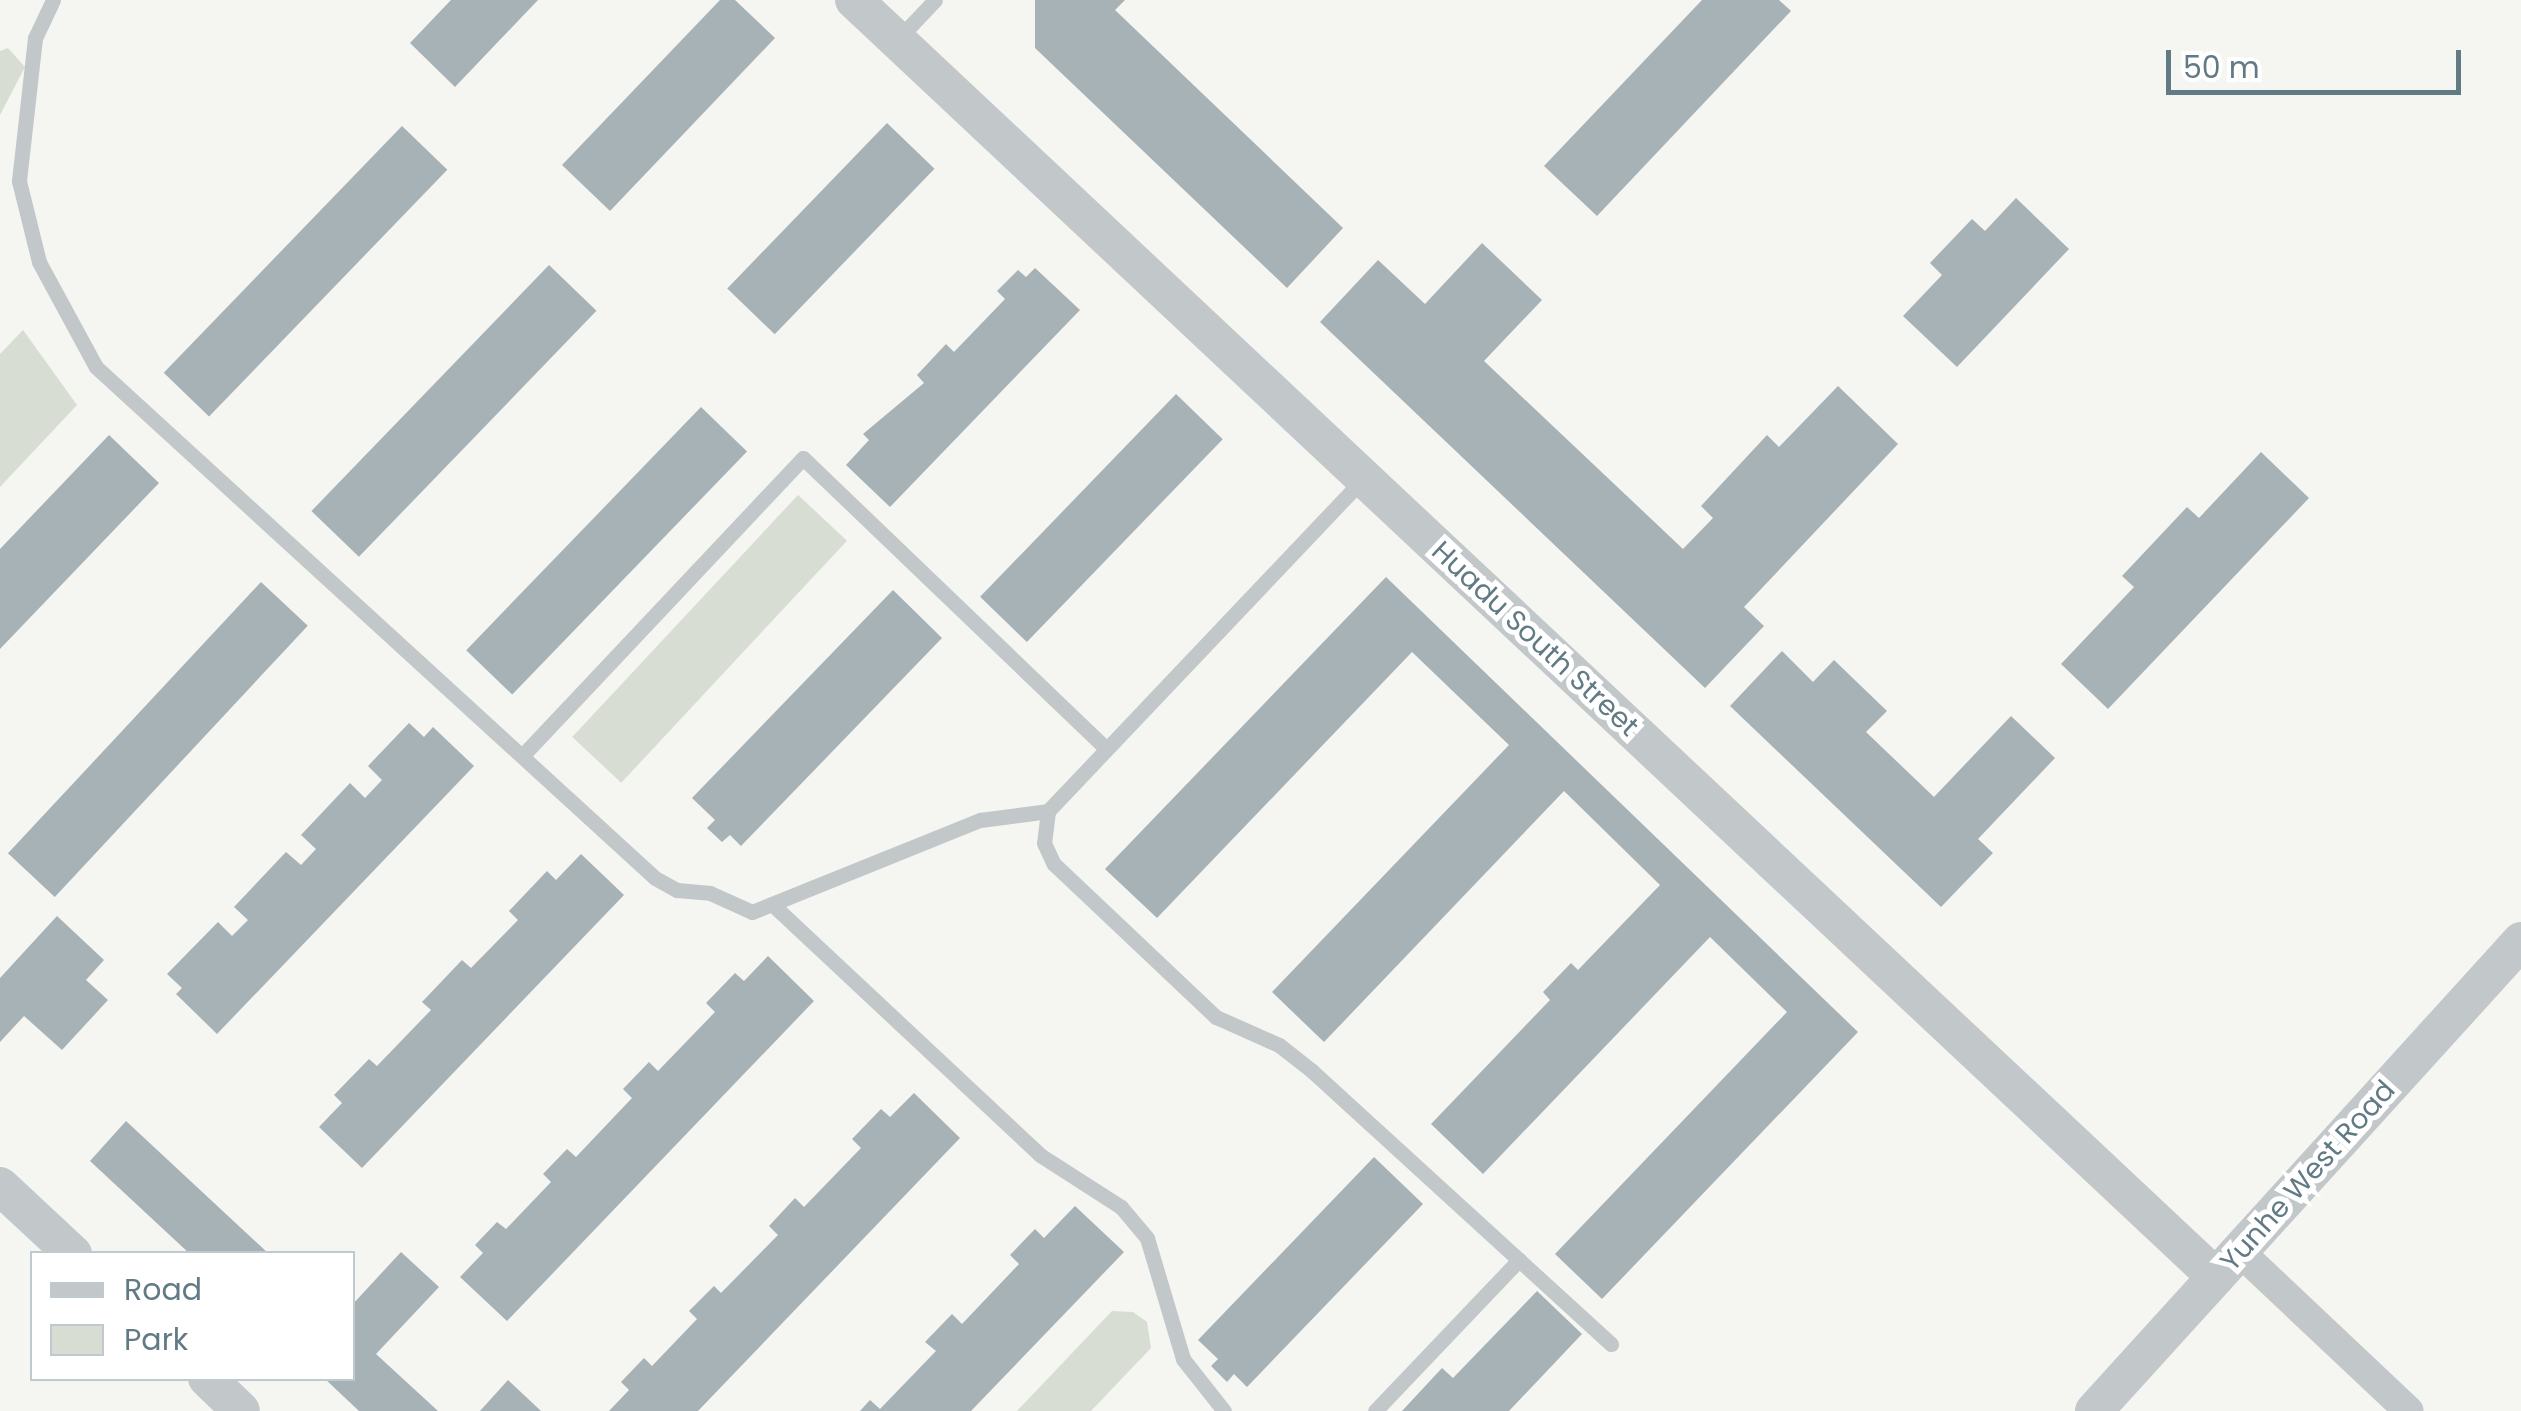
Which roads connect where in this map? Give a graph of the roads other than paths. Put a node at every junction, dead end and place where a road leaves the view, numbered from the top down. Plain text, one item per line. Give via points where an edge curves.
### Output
1 (53, 0) edge
2 (854, 0) edge
3 (935, 0) edge
4 (897, 40) junction
5 (1364, 478) junction
6 (1106, 750) junction
7 (524, 755) junction
8 (1048, 811) junction
9 (773, 906) junction
10 (2521, 942) edge
11 (0, 1186) edge
12 (70, 1251) edge
13 (1520, 1260) junction
14 (2228, 1264) junction
15 (1612, 1344) dead end
16 (209, 1381) edge
17 (241, 1411) edge
18 (1224, 1411) edge
19 (1375, 1411) edge
20 (2094, 1411) edge
21 (2409, 1411) edge

1 - 7 lane via 35,38 20,181 39,262 65,318 96,367
2 - 4 street, Huadu South Street
3 - 4 lane
4 - 5 street, Huadu South Street
5 - 6 lane
5 - 14 street, Huadu South Street
6 - 7 lane via 803,458
6 - 8 lane
7 - 9 lane via 655,878 752,912
8 - 9 lane via 980,820
8 - 13 lane via 1044,843 1054,864 1216,1017 1279,1045 1312,1071
9 - 18 lane via 1040,1155 1121,1206 1147,1238 1183,1359
10 - 14 street, Yunhe West Road
11 - 12 street
13 - 15 lane
13 - 19 lane
14 - 20 street, Yunhe West Road
14 - 21 street
16 - 17 street

